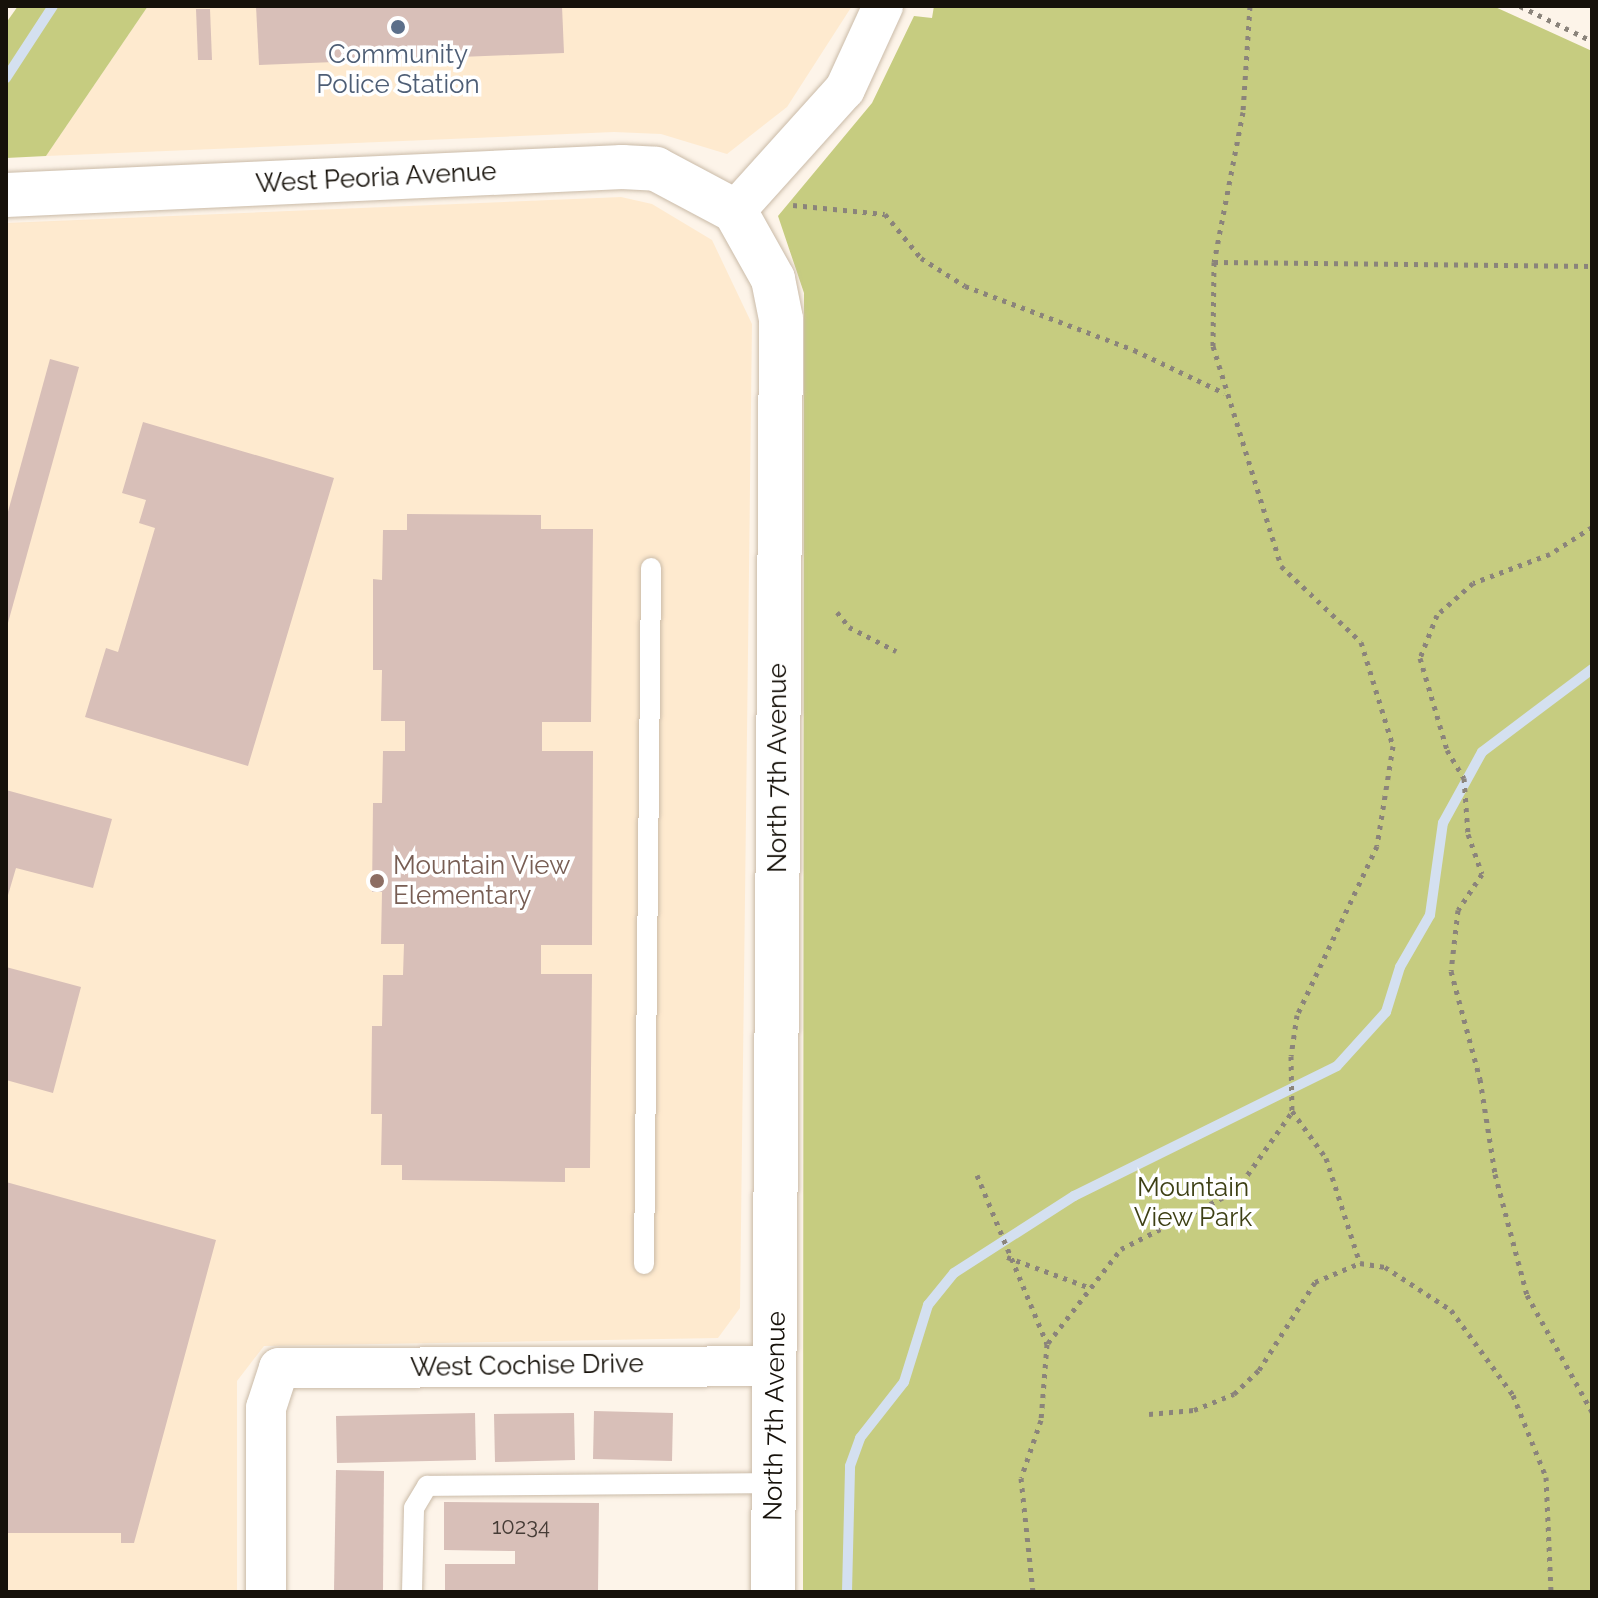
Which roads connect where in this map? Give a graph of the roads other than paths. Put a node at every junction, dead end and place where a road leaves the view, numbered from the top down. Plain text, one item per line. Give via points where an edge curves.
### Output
1 (883, 6) edge
2 (6, 195) edge
3 (735, 211) junction
4 (651, 568) dead end
5 (644, 1264) dead end
6 (776, 1366) junction
7 (774, 1483) junction
8 (266, 1592) edge
9 (412, 1592) edge
10 (773, 1592) edge

1 - 3 street via 845,89
2 - 3 street, West Peoria Avenue via 622,167 656,169
3 - 6 street, North 7th Avenue via 773,279 781,319
4 - 5 lane
6 - 7 street, North 7th Avenue
6 - 8 street, West Cochise Drive via 279,1368 266,1408
7 - 9 lane via 427,1486 414,1508
7 - 10 street, North 7th Avenue

